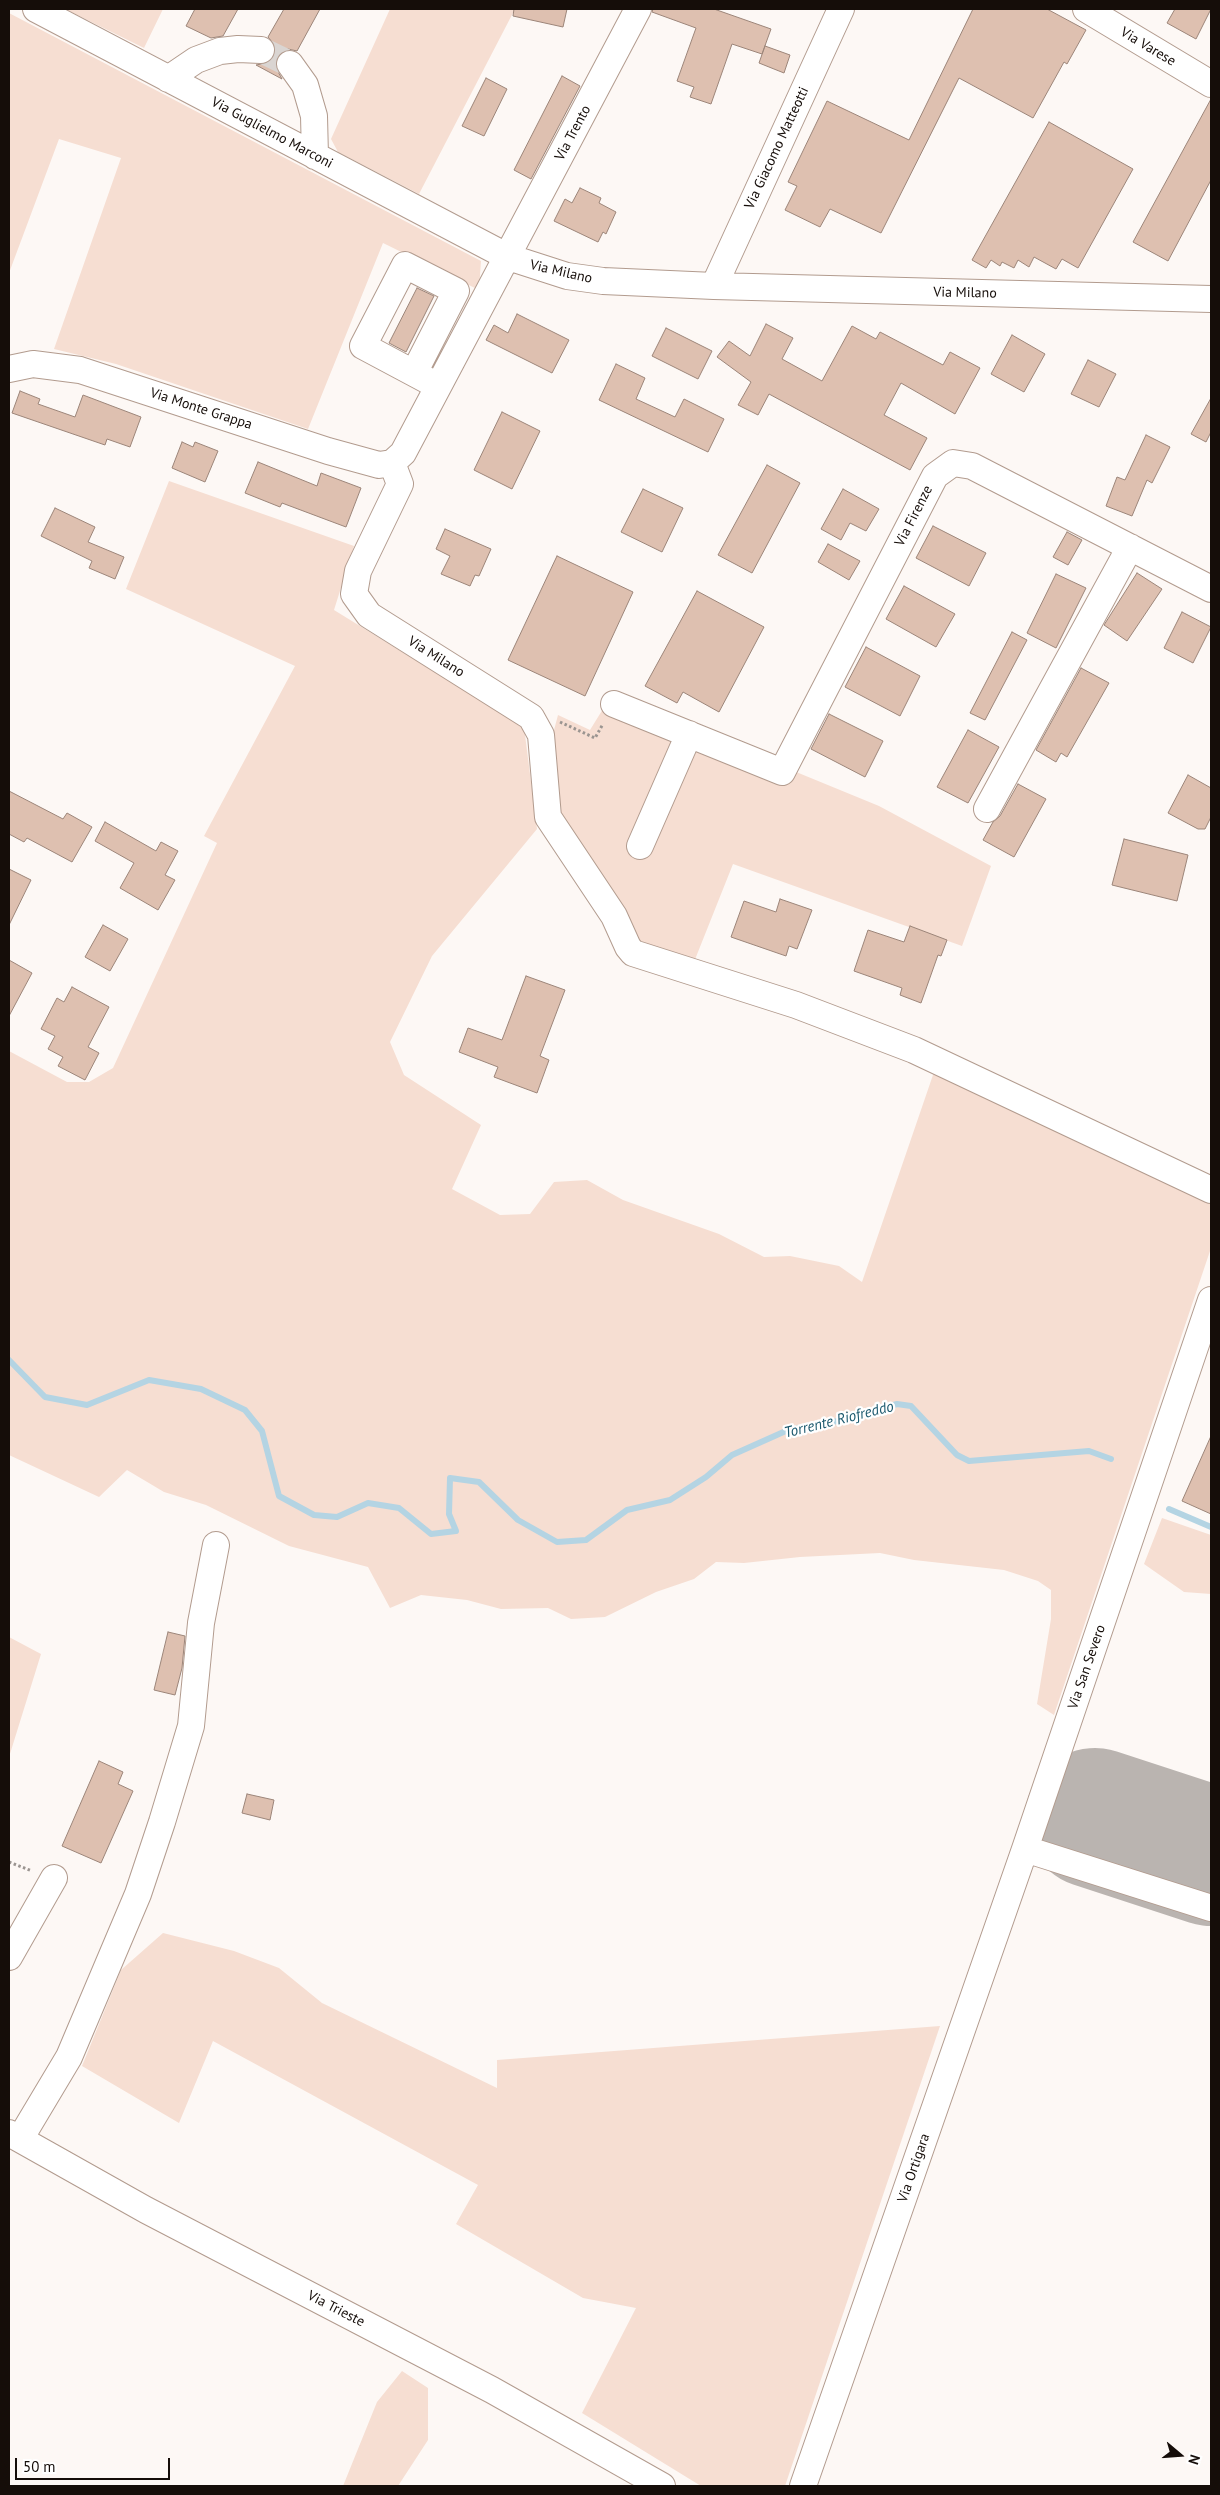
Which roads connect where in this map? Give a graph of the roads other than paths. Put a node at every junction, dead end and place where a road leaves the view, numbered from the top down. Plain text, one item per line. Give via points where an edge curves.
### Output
1 (36, 9) edge
2 (638, 9) edge
3 (841, 9) edge
4 (1086, 9) edge
5 (261, 50) tunnel mouth
6 (290, 64) tunnel mouth
7 (168, 79) junction
8 (1211, 84) edge
9 (315, 156) junction
10 (508, 257) junction
11 (714, 286) junction
12 (1211, 299) edge
13 (9, 369) edge
14 (414, 374) dead end
15 (438, 386) junction
16 (392, 462) junction
17 (1130, 547) junction
18 (1211, 589) edge
19 (614, 704) road end
20 (689, 734) junction
21 (987, 809) dead end
22 (640, 846) dead end
23 (1211, 1190) edge
24 (1211, 1300) edge
25 (216, 1545) dead end
26 (1025, 1850) junction
27 (54, 1878) dead end
28 (1211, 1908) edge
29 (9, 1957) edge
30 (14, 2136) edge
31 (662, 2486) edge
32 (803, 2486) edge

1 - 7 street, Via Guglielmo Marconi
2 - 10 street, Via Trento
3 - 11 street, Via Giacomo Matteotti
4 - 8 street, Via Varese
5 - 7 street via 220,51 196,60
6 - 9 street via 305,85 314,116
7 - 9 street, Via Guglielmo Marconi
9 - 10 street, Via Guglielmo Marconi
10 - 11 street, Via Milano via 567,276 603,281
10 - 15 street
11 - 12 street, Via Milano
13 - 16 street, Via Monte Grappa via 33,364 80,370 328,451 379,464
14 - 15 street
15 - 16 street via 402,453
16 - 23 street, Via Milano via 400,484 358,571 354,594 369,615 531,717 541,735 548,817 614,916 633,952 796,1005 914,1050
17 - 18 street, Via Firenze
17 - 20 street, Via Firenze via 972,466 953,463 935,476 782,772
17 - 21 street
19 - 20 street
20 - 22 street
24 - 26 street, Via San Severo
25 - 30 street via 201,1623 191,1726 138,1894 73,2048
26 - 28 street
26 - 32 street, Via Ortigara
27 - 29 street
30 - 31 street, Via Trieste via 146,2210 492,2390

